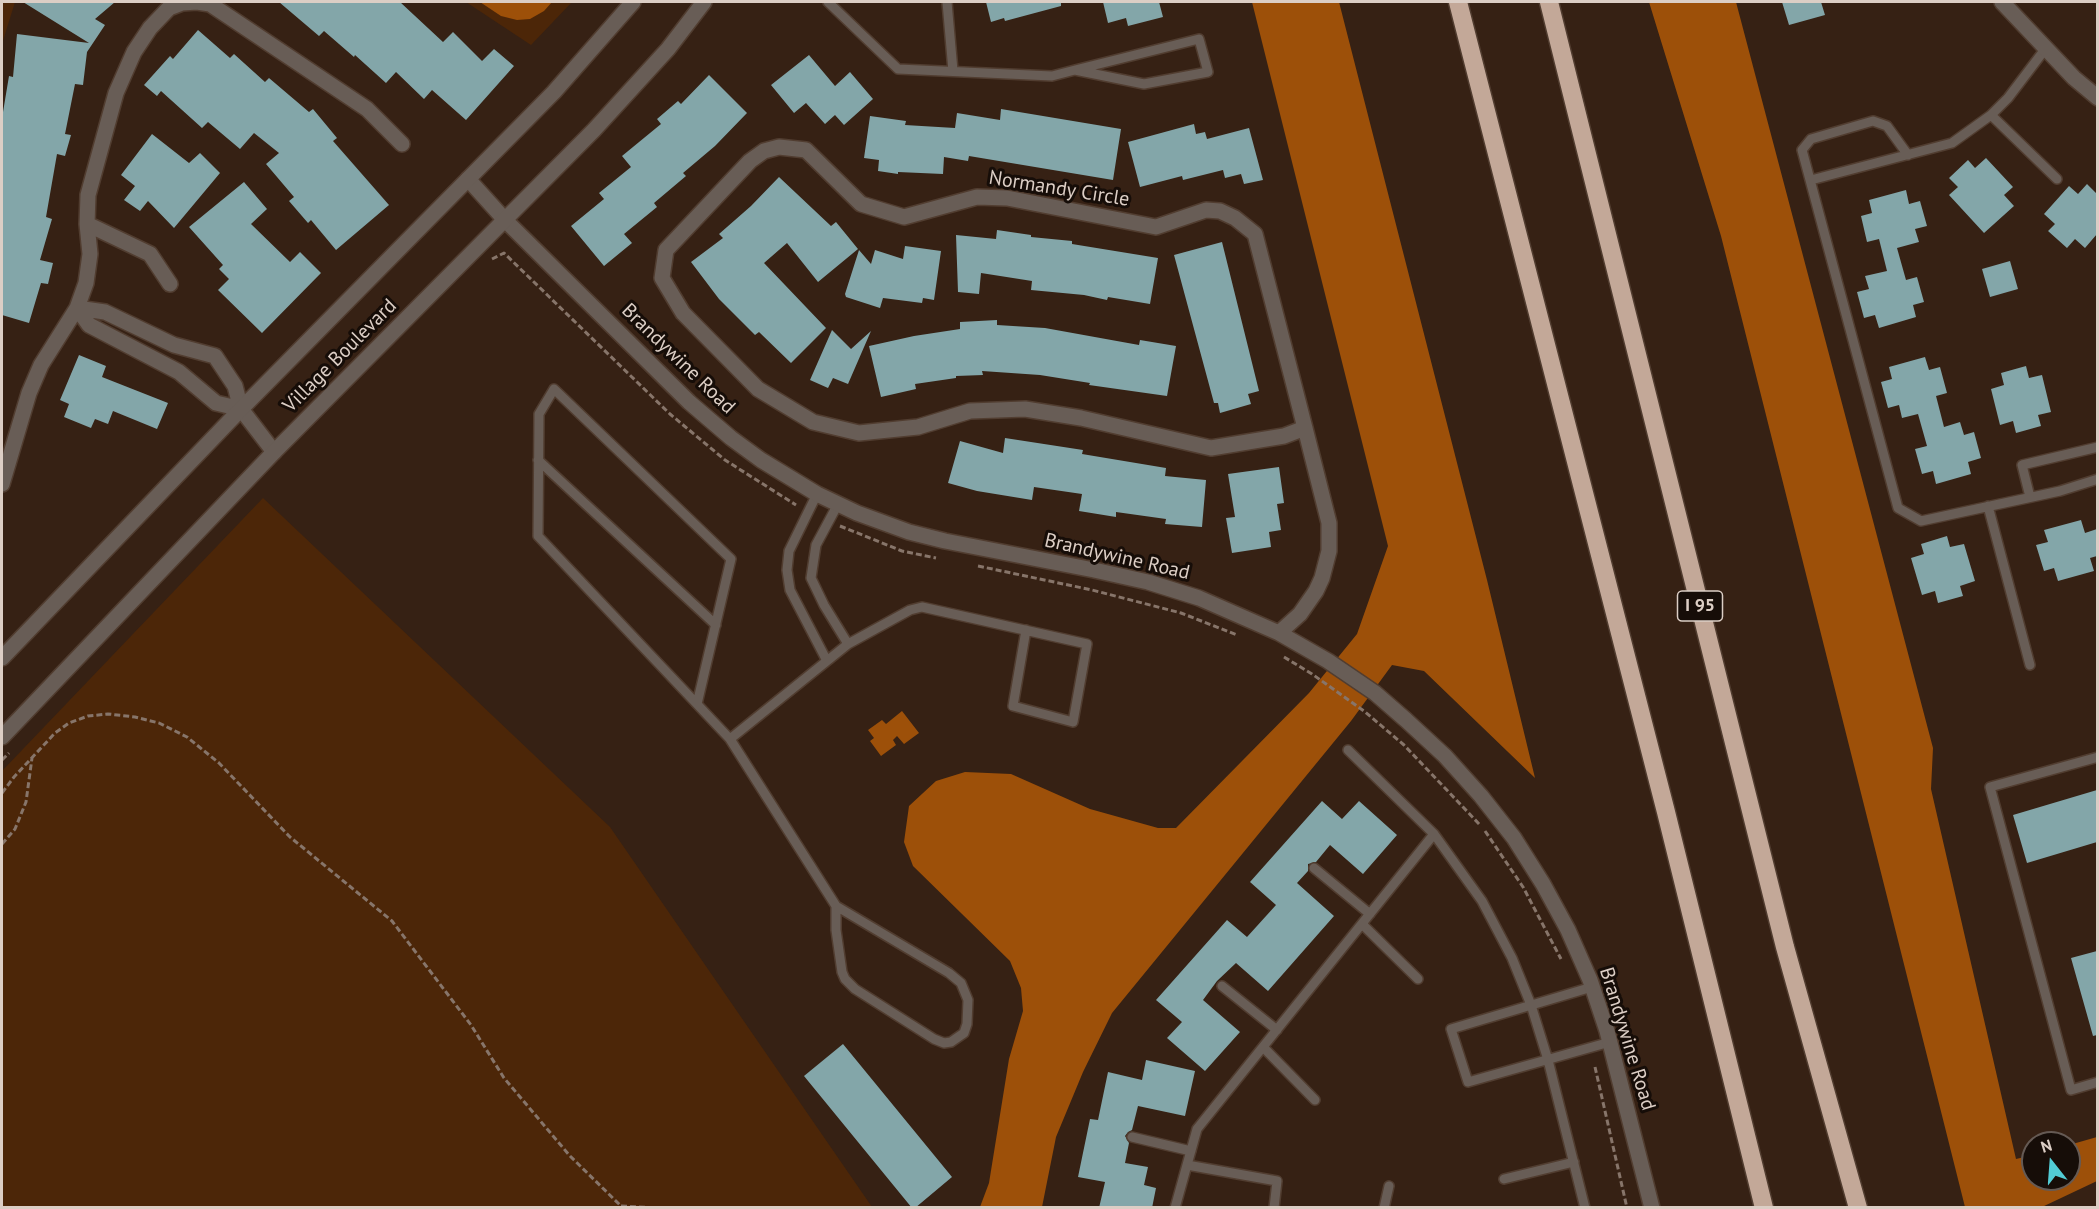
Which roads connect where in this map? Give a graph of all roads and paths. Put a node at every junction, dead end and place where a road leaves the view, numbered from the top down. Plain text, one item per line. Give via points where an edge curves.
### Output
1 (633, 2) edge
2 (704, 2) edge
3 (828, 2) edge
4 (947, 2) edge
5 (1458, 2) edge
6 (1549, 2) edge
7 (2002, 2) edge
8 (2046, 48) junction
9 (1075, 70) junction
10 (953, 71) junction
11 (2097, 98) edge
12 (1991, 115) junction
13 (402, 144) dead end
14 (1908, 155) junction
15 (468, 179) junction
16 (2057, 179) dead end
17 (1811, 180) junction
18 (505, 220) junction
19 (87, 224) junction
20 (485, 266) dead end
21 (170, 284) dead end
22 (77, 308) junction
23 (241, 409) junction
24 (1305, 428) junction
25 (2097, 447) edge
26 (274, 452) junction
27 (538, 460) junction
28 (2097, 479) edge
29 (2, 484) edge
30 (817, 494) junction
31 (2030, 497) junction
32 (838, 504) junction
33 (1988, 506) junction
34 (802, 510) dead end
35 (846, 528) dead end
36 (936, 558) dead end
37 (969, 565) dead end
38 (716, 625) junction
39 (1026, 630) junction
40 (1279, 633) junction
41 (1243, 637) dead end
42 (848, 644) junction
43 (1283, 657) dead end
44 (2, 658) edge
45 (827, 661) junction
46 (2030, 665) dead end
47 (697, 704) junction
48 (2, 737) edge
49 (730, 739) junction
50 (1348, 750) dead end
51 (10, 752) dead end
52 (2097, 757) edge
53 (32, 758) junction
54 (2, 760) edge
55 (2, 793) edge
56 (1434, 834) junction
57 (2, 844) edge
58 (1314, 868) dead end
59 (836, 906) junction
60 (1370, 914) junction
61 (1362, 924) junction
62 (1561, 960) dead end
63 (1418, 979) dead end
64 (1222, 986) dead end
65 (1592, 987) junction
66 (1531, 1005) junction
67 (1277, 1030) junction
68 (1610, 1042) junction
69 (1263, 1047) junction
70 (1548, 1060) junction
71 (1596, 1067) dead end
72 (2097, 1082) edge
73 (1315, 1100) dead end
74 (1132, 1137) dead end
75 (1191, 1151) junction
76 (1574, 1162) junction
77 (1187, 1165) junction
78 (1504, 1179) dead end
79 (1389, 1186) dead end
80 (622, 1207) edge
81 (658, 1208) edge
82 (1175, 1208) edge
83 (1274, 1208) edge
84 (1384, 1208) edge
85 (1585, 1208) edge
86 (1627, 1208) edge
87 (1652, 1208) edge
88 (1764, 1208) edge
89 (1858, 1208) edge

1 - 15 street, Village Boulevard via 554,92
2 - 18 street, Village Boulevard via 668,49
3 - 10 lane via 898,69
4 - 10 lane
5 - 88 highway
6 - 89 highway, I 95 via 1785,947
7 - 8 street
8 - 11 street
8 - 12 lane
9 - 9 lane via 1199,39 1208,72 1144,84
9 - 10 lane via 1052,76
12 - 14 lane via 1952,143
12 - 16 lane
13 - 19 street via 367,109 210,4 182,3 159,17 127,65 91,180
14 - 17 lane
14 - 17 lane via 1887,126 1873,121 1811,139 1802,150
15 - 18 street, Brandywine Road
15 - 23 street, Village Boulevard
17 - 33 lane via 1898,508 1922,521
18 - 26 street, Village Boulevard
18 - 30 street, Brandywine Road via 689,402 753,454
19 - 21 street via 150,254
19 - 22 street via 89,269
20 - 34 path via 504,253 670,414 725,460
22 - 23 street via 88,325 179,372 216,403
22 - 23 street via 105,312 174,345 215,356 235,386
22 - 29 street via 41,365 29,393
23 - 26 street
23 - 44 street, Village Boulevard
24 - 24 street, Normandy Circle via 1284,436 1211,448 1026,409 970,411 918,427 859,433 813,422 758,389 683,313 662,278 666,250 750,161 779,147 806,150 861,204 904,216 977,197 1007,198 1156,227 1206,210 1220,212 1255,234
24 - 40 street, Normandy Circle via 1329,523 1329,551 1316,591 1300,614
25 - 31 lane via 2022,465
26 - 48 street, Village Boulevard
27 - 38 lane
27 - 38 lane via 539,414 554,389 731,559
27 - 47 lane via 538,536
28 - 31 lane
30 - 32 street, Brandywine Road
30 - 45 lane via 789,551 787,570 790,590
31 - 33 lane
32 - 40 street, Brandywine Road via 909,532 1148,582 1199,598
32 - 42 lane via 816,545 812,578
33 - 46 lane
35 - 36 path via 903,551
37 - 41 path via 1170,610
38 - 47 lane
39 - 39 lane via 1087,644 1073,722 1013,706
39 - 42 lane via 922,607
40 - 65 street, Brandywine Road via 1375,693 1445,756 1481,796 1543,884
42 - 45 lane
43 - 62 path via 1364,711 1404,745 1483,828 1523,887
45 - 49 lane
47 - 49 lane
49 - 59 lane
50 - 56 lane
51 - 54 path
52 - 72 lane via 1990,787 2071,1090
53 - 55 path
53 - 57 path via 26,802 15,830
53 - 80 path via 55,733 88,716 135,717 188,737 290,837 392,921 471,1025 504,1078 570,1156
56 - 60 lane
56 - 66 lane via 1482,901
58 - 60 lane
59 - 59 lane via 842,972 855,989 934,1039 951,1042 964,1033 968,1000 962,983
60 - 61 lane
61 - 63 lane
61 - 67 lane
64 - 67 lane
65 - 66 lane
65 - 68 street, Brandywine Road
66 - 70 lane
66 - 70 lane via 1451,1029 1464,1072 1468,1082
67 - 69 lane
68 - 70 lane
68 - 87 street, Brandywine Road
69 - 73 lane
69 - 75 lane via 1197,1130
70 - 76 lane
71 - 86 path
74 - 75 lane
75 - 77 lane
76 - 78 lane
76 - 85 lane
77 - 82 lane
77 - 83 lane via 1276,1181
79 - 84 lane
80 - 81 path

